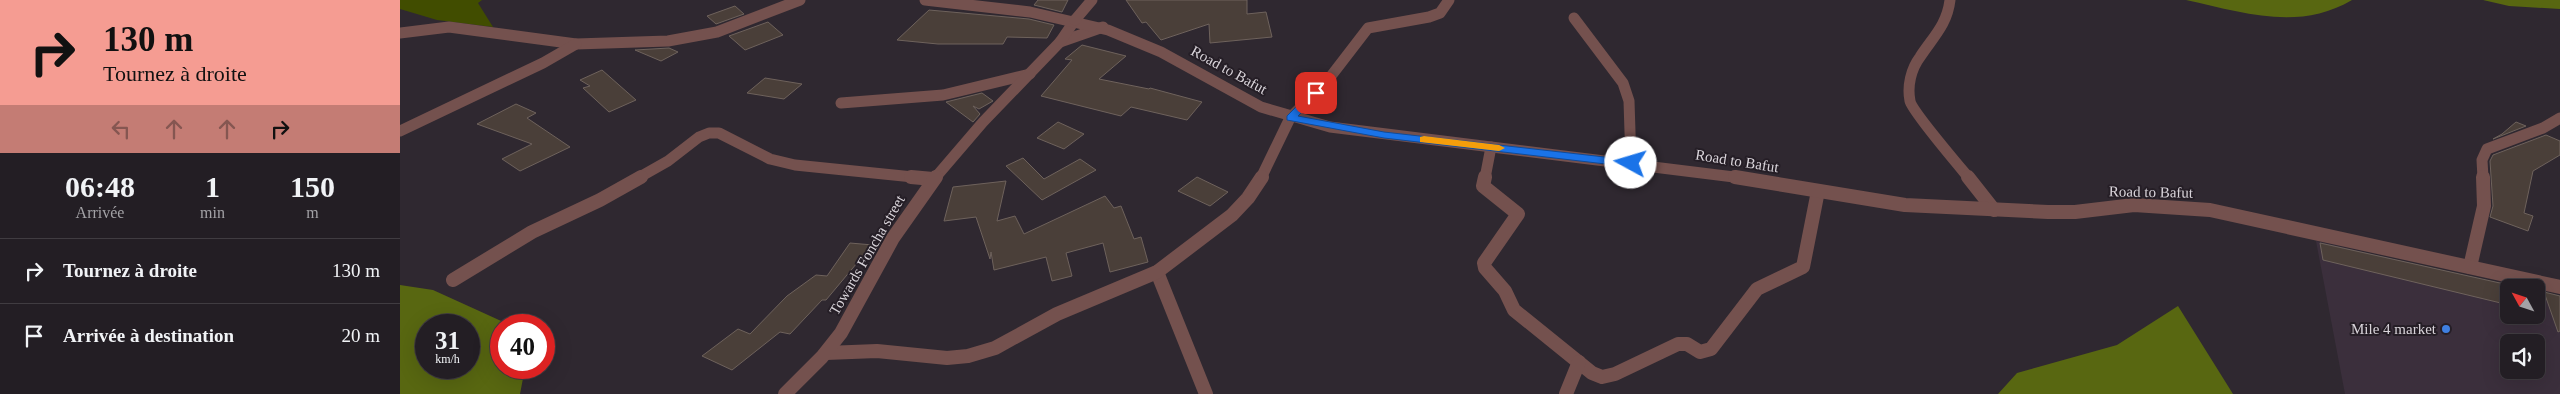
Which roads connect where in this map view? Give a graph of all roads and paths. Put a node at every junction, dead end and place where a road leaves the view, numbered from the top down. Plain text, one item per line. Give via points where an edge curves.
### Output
1 (800, 0) edge
2 (925, 0) edge
3 (1092, 0) edge
4 (1449, 0) edge
5 (1950, 0) edge
6 (947, 1) edge
7 (1574, 18) dead end
8 (1075, 20) junction
9 (1103, 27) junction
10 (400, 33) edge
11 (1060, 42) junction
12 (576, 44) junction
13 (1030, 74) junction
14 (841, 103) dead end
15 (1290, 118) junction
16 (2560, 118) edge
17 (400, 131) edge
18 (1491, 147) junction
19 (1631, 163) junction
20 (933, 180) junction
21 (1818, 190) junction
22 (1994, 210) junction
23 (2470, 267) junction
24 (1157, 272) junction
25 (453, 280) dead end
26 (2560, 287) edge
27 (826, 353) junction
28 (1579, 362) junction
29 (784, 394) edge
30 (1206, 394) edge
31 (1566, 394) edge

1 - 12 street via 717,32 691,38
2 - 6 street, Road to Bafut
3 - 8 street, Towards Foncha street
4 - 15 street via 1440,13 1429,17 1368,28 1328,80
5 - 22 street via 1946,23 1910,71 1907,88 1910,103
6 - 8 street, Road to Bafut via 1039,12
7 - 19 street via 1623,83 1629,101
8 - 9 street, Road to Bafut
8 - 11 street, Towards Foncha street
9 - 11 street
9 - 15 street, Road to Bafut via 1160,50 1240,98
10 - 12 street via 449,27
11 - 13 street, Towards Foncha street
12 - 17 street
13 - 14 street via 943,95
13 - 20 street, Towards Foncha street via 965,141
15 - 18 street, Road to Bafut via 1384,135
15 - 24 street via 1248,198 1232,215
16 - 23 street via 2546,128 2486,149 2482,160 2484,206
18 - 19 street, Road to Bafut
18 - 28 street via 1483,186 1518,214 1484,263 1485,268 1505,291 1514,310
19 - 21 street, Road to Bafut
20 - 25 street via 795,165 770,159 719,133 709,133 668,161 600,200 532,232
20 - 27 street, Towards Foncha street via 889,244 841,333
21 - 22 street, Road to Bafut via 1905,205
21 - 28 street via 1803,267 1793,275 1767,282 1757,290 1711,350 1700,352 1687,344 1678,344 1602,378
22 - 23 street, Road to Bafut via 2075,212 2134,205 2210,210
23 - 26 street, Road to Bafut
24 - 27 street via 1057,314 995,348 968,356 947,358 877,351
24 - 30 street
27 - 29 street, Towards Foncha street
28 - 31 street

